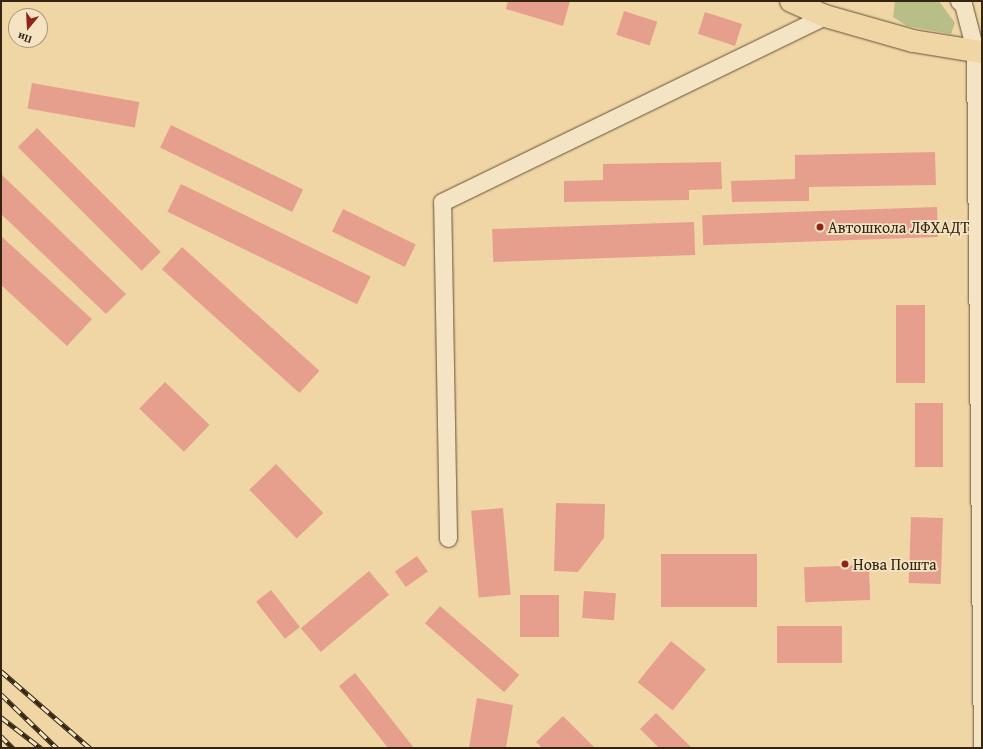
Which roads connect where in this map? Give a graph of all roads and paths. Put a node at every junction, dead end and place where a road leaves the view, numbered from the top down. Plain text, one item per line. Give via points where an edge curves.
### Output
1 (791, 1) edge
2 (959, 1) edge
3 (825, 16) junction
4 (979, 51) edge
5 (448, 538) dead end
6 (982, 748) edge

1 - 3 main road
2 - 4 street via 963,4
3 - 4 main road via 913,41
3 - 5 street via 442,202
4 - 6 street

